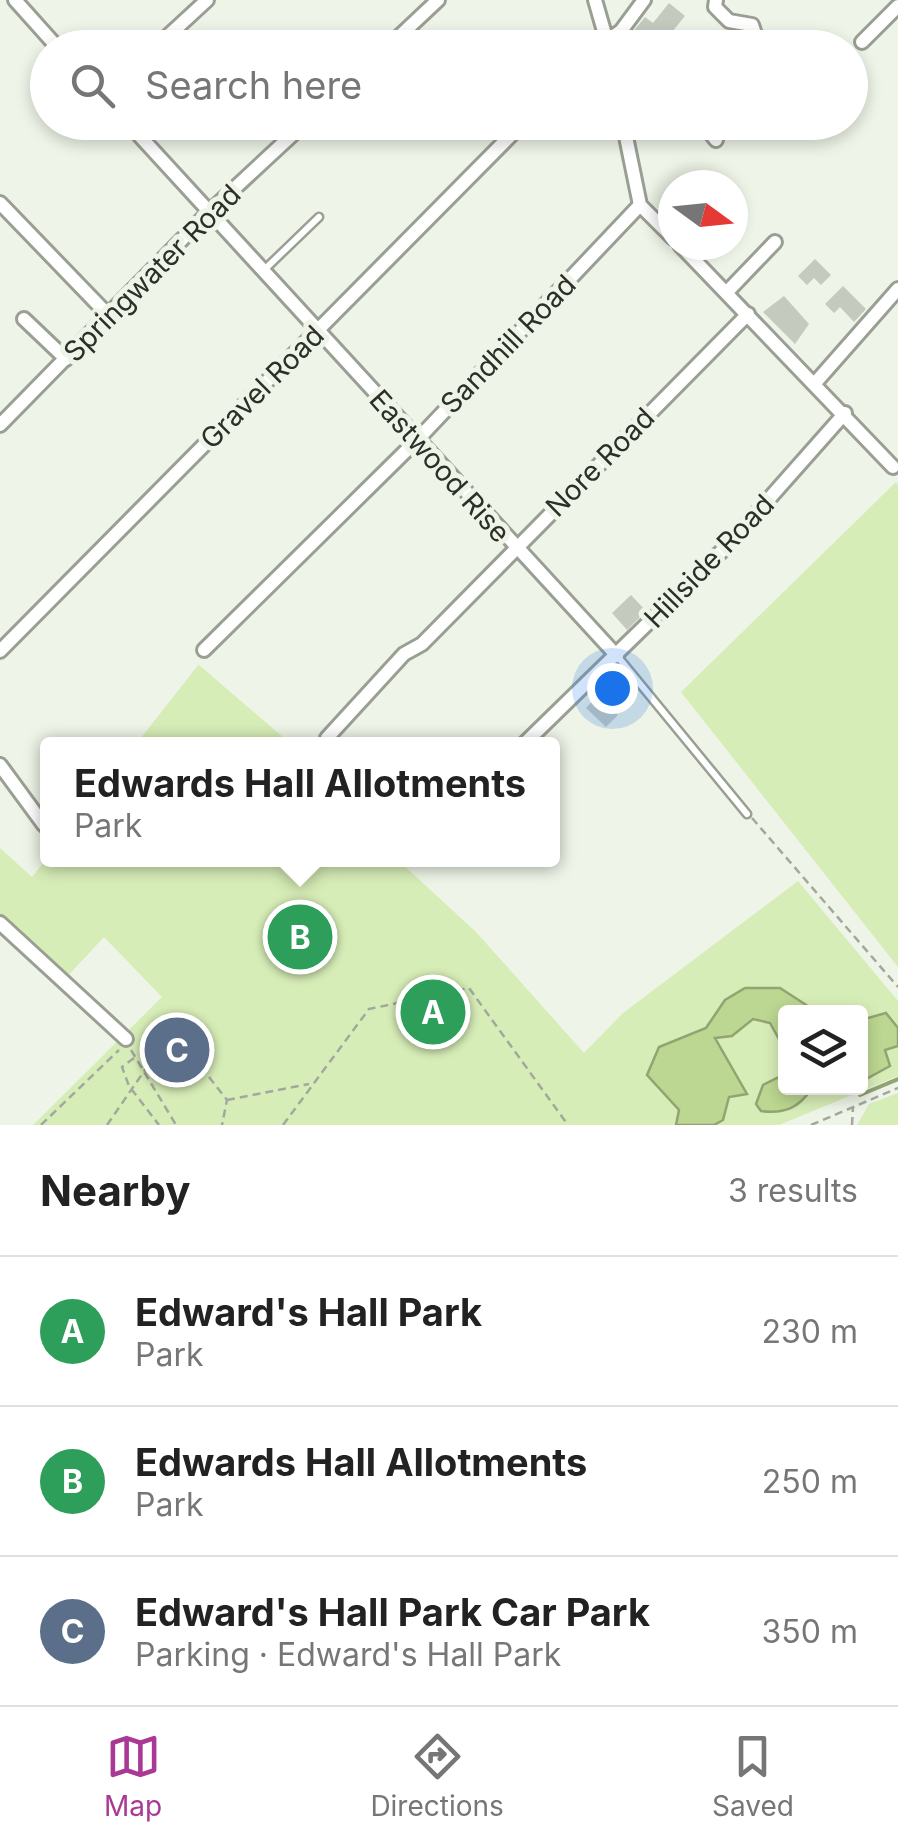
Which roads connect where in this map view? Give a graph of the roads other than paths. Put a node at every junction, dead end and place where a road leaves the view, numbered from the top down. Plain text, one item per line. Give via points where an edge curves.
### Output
1 (14, 0) edge
2 (207, 0) edge
3 (438, 0) edge
4 (596, 0) edge
5 (644, 0) edge
6 (716, 0) edge
7 (898, 6) edge
8 (42, 30) edge
9 (174, 30) edge
10 (406, 30) edge
11 (601, 30) edge
12 (621, 30) edge
13 (754, 30) edge
14 (868, 36) edge
15 (142, 140) edge
16 (287, 140) edge
17 (506, 140) edge
18 (627, 140) edge
19 (0, 203) edge
20 (640, 206) junction
21 (208, 213) junction
22 (319, 217) dead end
23 (658, 223) edge
24 (776, 242) dead end
25 (695, 260) edge
26 (262, 272) junction
27 (898, 289) edge
28 (727, 292) junction
29 (748, 314) junction
30 (110, 316) junction
31 (24, 319) dead end
32 (317, 332) junction
33 (66, 359) junction
34 (816, 382) junction
35 (845, 413) junction
36 (0, 425) edge
37 (418, 439) junction
38 (893, 468) dead end
39 (514, 548) junction
40 (204, 650) dead end
41 (0, 651) edge
42 (618, 656) junction
43 (329, 737) edge
44 (531, 737) edge
45 (2, 766) edge
46 (747, 814) road end
47 (40, 818) edge
48 (0, 923) edge
49 (126, 1039) road end

1 - 8 street
2 - 9 street
3 - 10 street
4 - 11 street
5 - 12 street
6 - 13 street via 730,21 752,24
7 - 14 street
15 - 21 street, Eastwood Rise
16 - 21 street, Springwater Road
17 - 32 street, Gravel Road
18 - 20 street
19 - 30 street
20 - 23 street
20 - 37 street, Sandhill Road
21 - 26 street, Eastwood Rise
21 - 30 street, Springwater Road
22 - 26 lane
24 - 28 street
25 - 28 street
26 - 32 street, Eastwood Rise
27 - 34 street
28 - 29 street
29 - 34 street
29 - 39 street, Nore Road
30 - 33 street, Springwater Road
31 - 33 street
32 - 37 street, Eastwood Rise
32 - 41 street, Gravel Road
33 - 36 street, Springwater Road
34 - 35 street
35 - 38 street
35 - 42 street, Hillside Road via 730,544
37 - 39 street, Eastwood Rise
37 - 40 street, Sandhill Road
39 - 42 street, Eastwood Rise
39 - 43 street, Nore Road
42 - 44 street, Hillside Road
42 - 46 lane, Eastwood Rise
45 - 47 street
48 - 49 street

